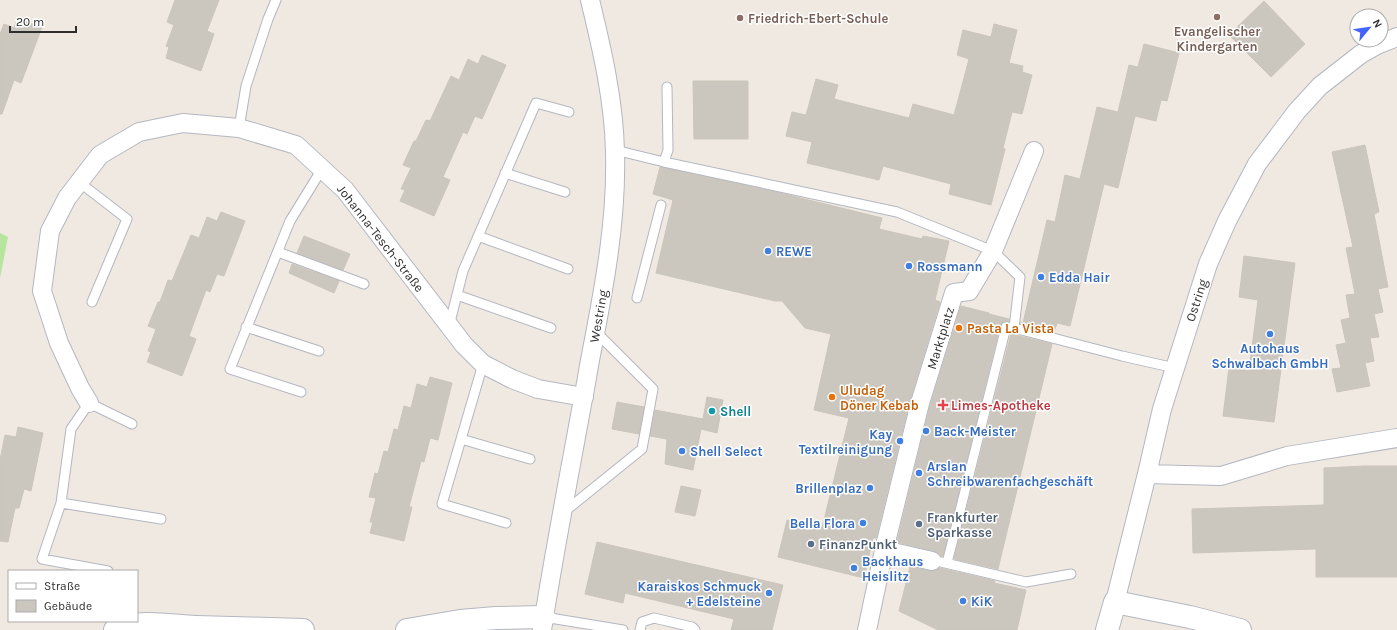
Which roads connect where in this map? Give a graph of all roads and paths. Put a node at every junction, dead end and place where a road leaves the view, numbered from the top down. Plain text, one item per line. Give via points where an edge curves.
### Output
1 (276, 0) edge
2 (590, 0) edge
3 (1397, 36) edge
4 (667, 87) dead end
5 (569, 112) dead end
6 (239, 128) junction
7 (615, 150) junction
8 (1034, 150) dead end
9 (664, 162) junction
10 (322, 169) junction
11 (505, 173) junction
12 (79, 182) junction
13 (565, 192) dead end
14 (661, 205) dead end
15 (478, 236) junction
16 (993, 251) junction
17 (278, 252) junction
18 (568, 269) dead end
19 (364, 284) dead end
20 (457, 295) junction
21 (637, 298) dead end
22 (92, 302) dead end
23 (449, 326) junction
24 (246, 327) junction
25 (551, 328) dead end
26 (1014, 328) junction
27 (596, 332) junction
28 (319, 351) dead end
29 (483, 364) junction
30 (1175, 368) junction
31 (301, 392) dead end
32 (584, 397) junction
33 (89, 403) junction
34 (132, 424) dead end
35 (1397, 438) edge
36 (461, 439) junction
37 (530, 459) dead end
38 (1147, 474) junction
39 (61, 503) junction
40 (561, 514) junction
41 (161, 519) dead end
42 (506, 523) dead end
43 (884, 550) junction
44 (939, 562) junction
45 (102, 570) edge
46 (1071, 574) dead end
47 (1115, 602) junction
48 (543, 623) edge
49 (115, 630) edge
50 (303, 630) edge
51 (407, 630) edge
52 (623, 630) edge
53 (640, 630) edge
54 (694, 630) edge
55 (867, 630) edge
56 (1107, 630) edge
57 (1240, 630) edge

1 - 6 lane via 246,86
2 - 7 street, Westring via 608,78
3 - 30 street, Ostring via 1360,54 1320,86 1297,111 1257,164 1208,264
4 - 9 lane via 668,150
5 - 11 lane via 536,103
6 - 10 street, Johanna-Tesch-Straße via 296,145
6 - 12 street, Johanna-Tesch-Straße via 183,122 139,132 100,155
7 - 9 lane
7 - 27 street, Westring via 611,240
8 - 16 street, Marktplatz
9 - 16 lane via 897,212
10 - 17 lane via 290,221
10 - 23 street, Johanna-Tesch-Straße via 345,190
11 - 13 lane
11 - 15 lane
12 - 22 lane via 126,219
12 - 33 street, Johanna-Tesch-Straße via 67,198 50,231 42,291 59,343
14 - 21 lane
15 - 18 lane
15 - 20 lane via 463,271
16 - 26 lane via 1020,276
16 - 43 street, Marktplatz via 969,291 954,293 920,403
17 - 19 lane
17 - 24 lane
20 - 23 lane
20 - 25 lane
23 - 29 street, Johanna-Tesch-Straße
24 - 28 lane
24 - 31 lane via 230,369
26 - 30 lane
26 - 44 lane via 1006,327
27 - 32 street, Westring
27 - 40 lane via 653,389 642,449
29 - 32 street, Johanna-Tesch-Straße via 538,389
29 - 36 lane
30 - 38 street, Ostring via 1162,409
32 - 40 street, Westring
33 - 34 lane
33 - 39 lane via 71,429
35 - 38 street via 1287,456 1221,476
36 - 37 lane
36 - 42 lane via 442,504
38 - 47 street, Ostring
39 - 41 lane
39 - 45 lane via 42,559
40 - 48 street, Westring
43 - 44 street
43 - 55 street, Marktplatz
44 - 46 lane via 1026,582
47 - 56 main road, Ostring
47 - 57 main road
48 - 51 main road via 496,618
48 - 52 lane
49 - 50 main road via 127,625 150,623
53 - 54 lane via 642,622 654,618 692,627

